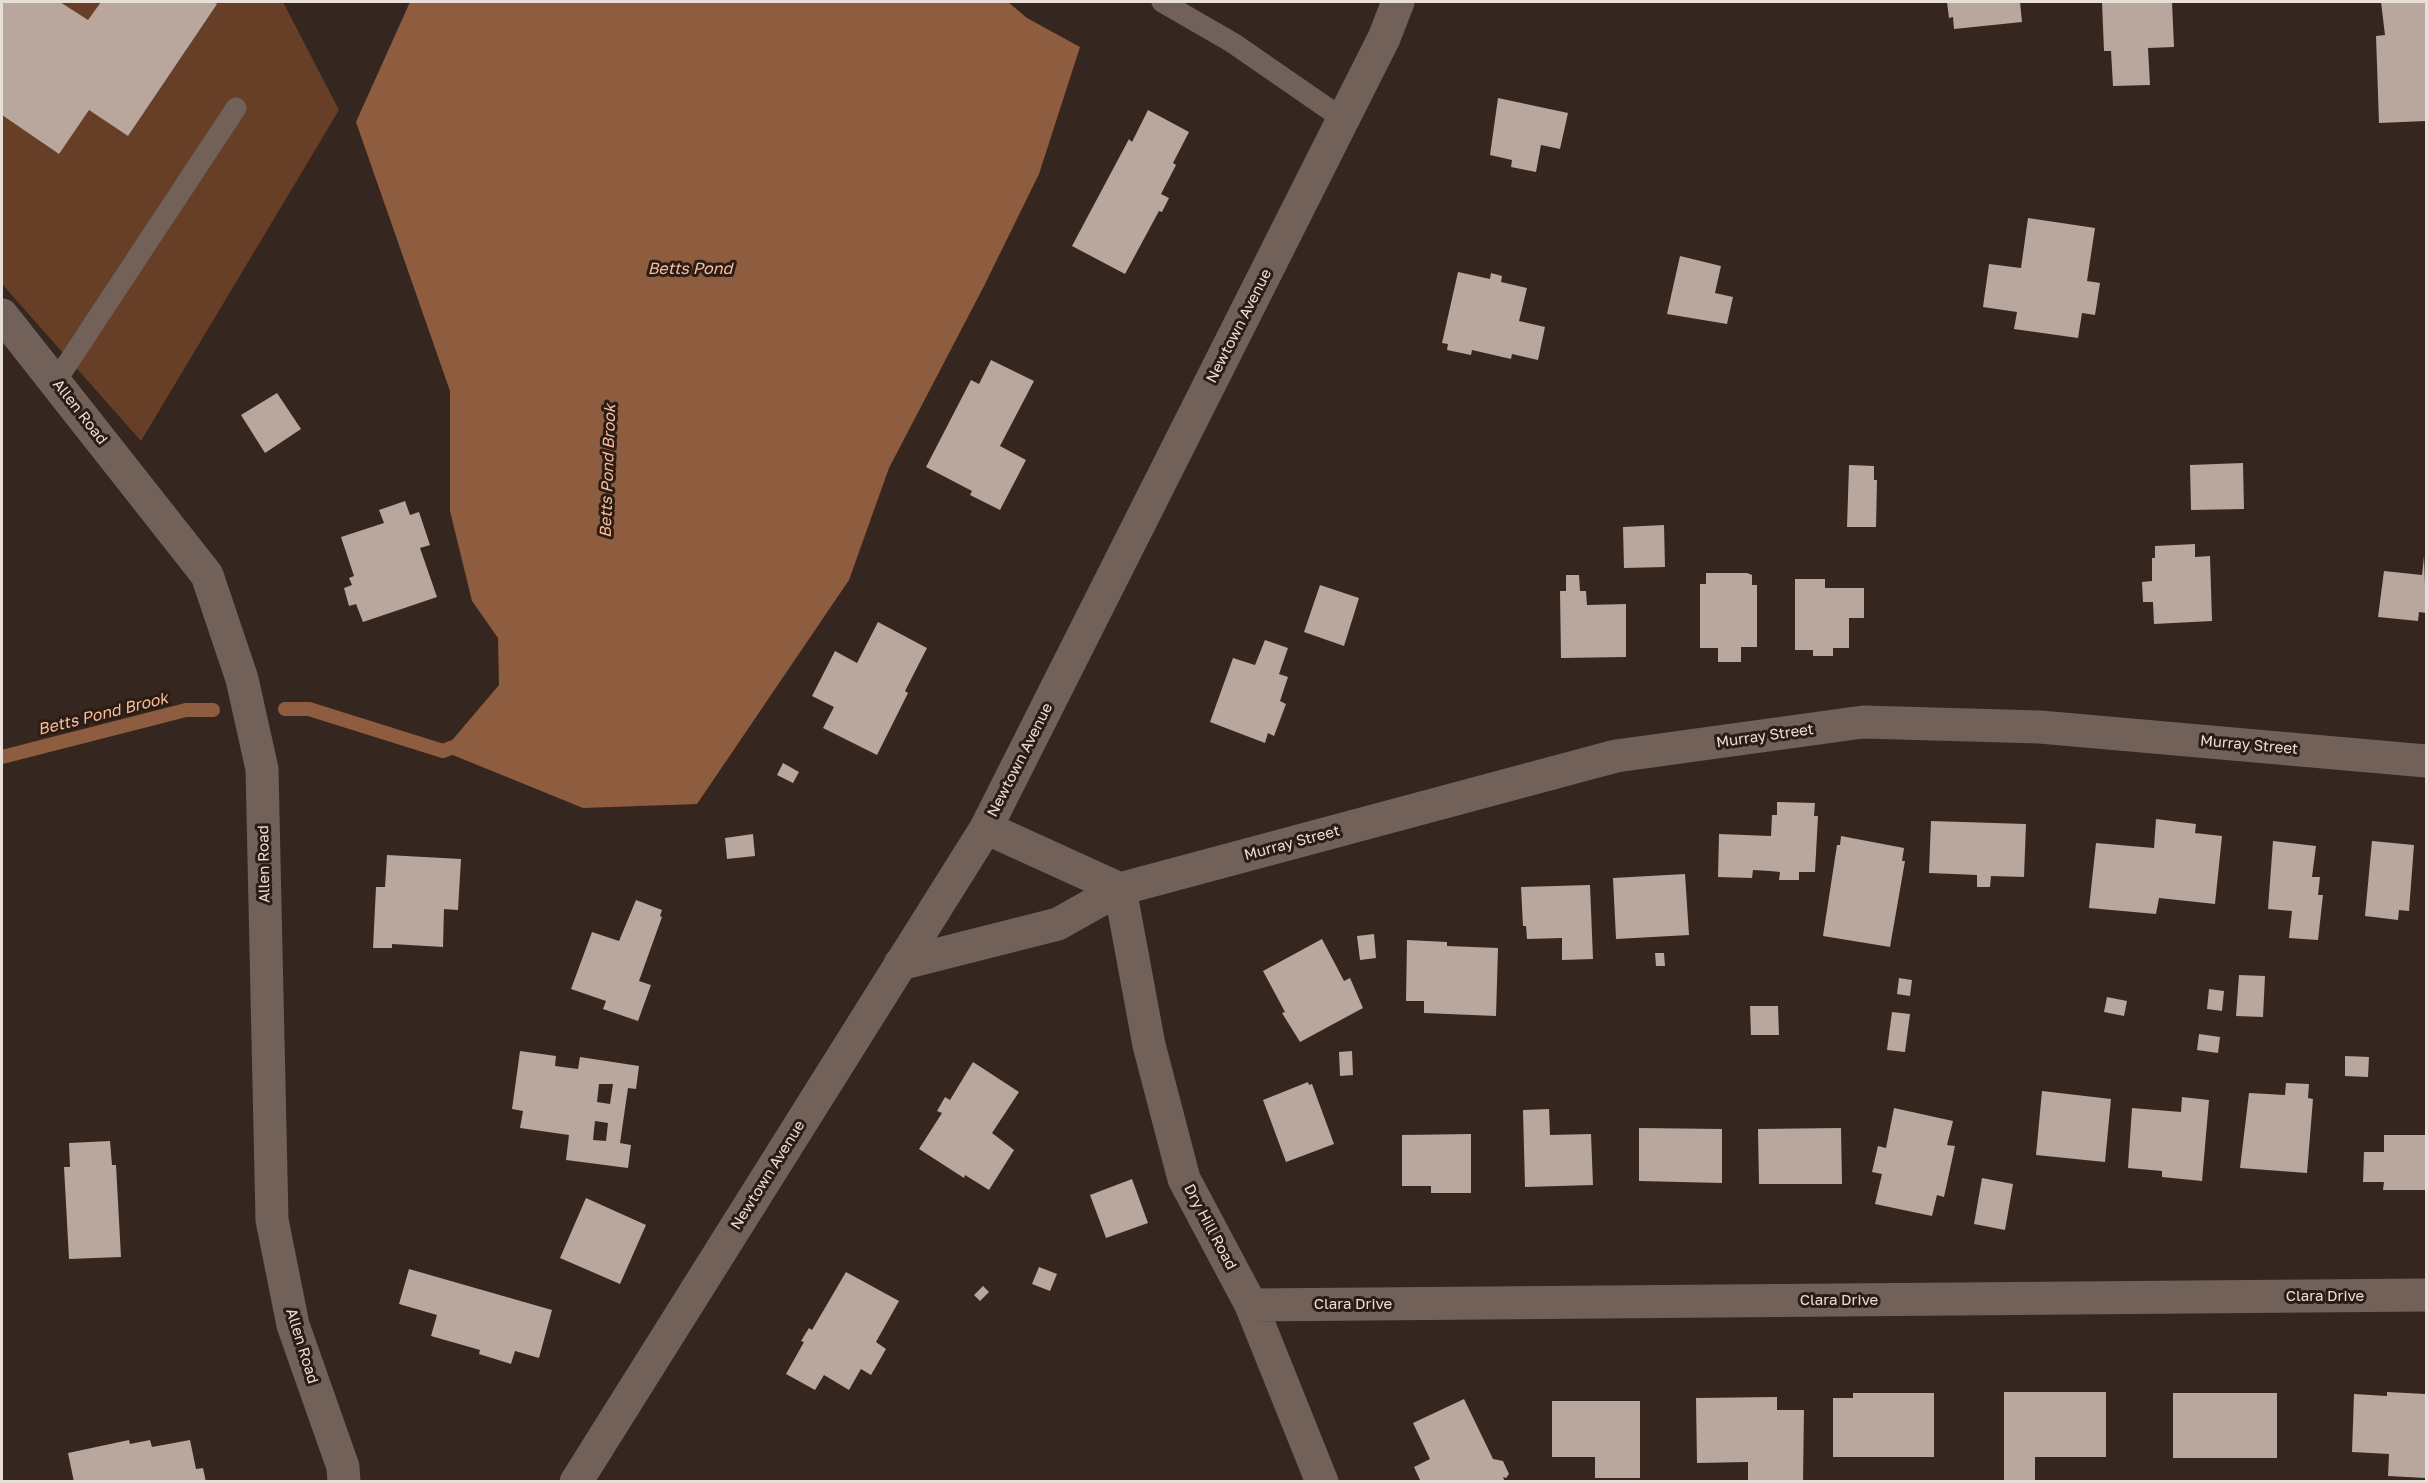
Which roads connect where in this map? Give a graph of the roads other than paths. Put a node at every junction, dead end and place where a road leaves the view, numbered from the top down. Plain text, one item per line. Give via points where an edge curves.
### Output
1 (1161, 2) edge
2 (1398, 2) edge
3 (236, 108) dead end
4 (1343, 119) junction
5 (2, 315) edge
6 (56, 381) junction
7 (2427, 761) edge
8 (986, 828) junction
9 (1119, 890) junction
10 (900, 964) junction
11 (2427, 1295) edge
12 (1251, 1305) junction
13 (344, 1482) edge
14 (576, 1482) edge
15 (1322, 1482) edge

1 - 4 lane via 1233,43
2 - 4 street, Newtown Avenue
3 - 6 lane
4 - 8 street, Newtown Avenue
5 - 6 street, Allen Road
6 - 13 street, Allen Road via 207,575 242,679 262,769 272,1220 293,1325 343,1467
7 - 9 street, Murray Street via 2040,727 1863,722 1616,756
8 - 9 street
8 - 10 street, Newtown Avenue
9 - 10 street, Murray Street via 1058,924
9 - 12 street, Dry Hill Road via 1149,1045 1184,1179
10 - 14 street, Newtown Avenue
11 - 12 street, Clara Drive
12 - 15 street, Dry Hill Road

